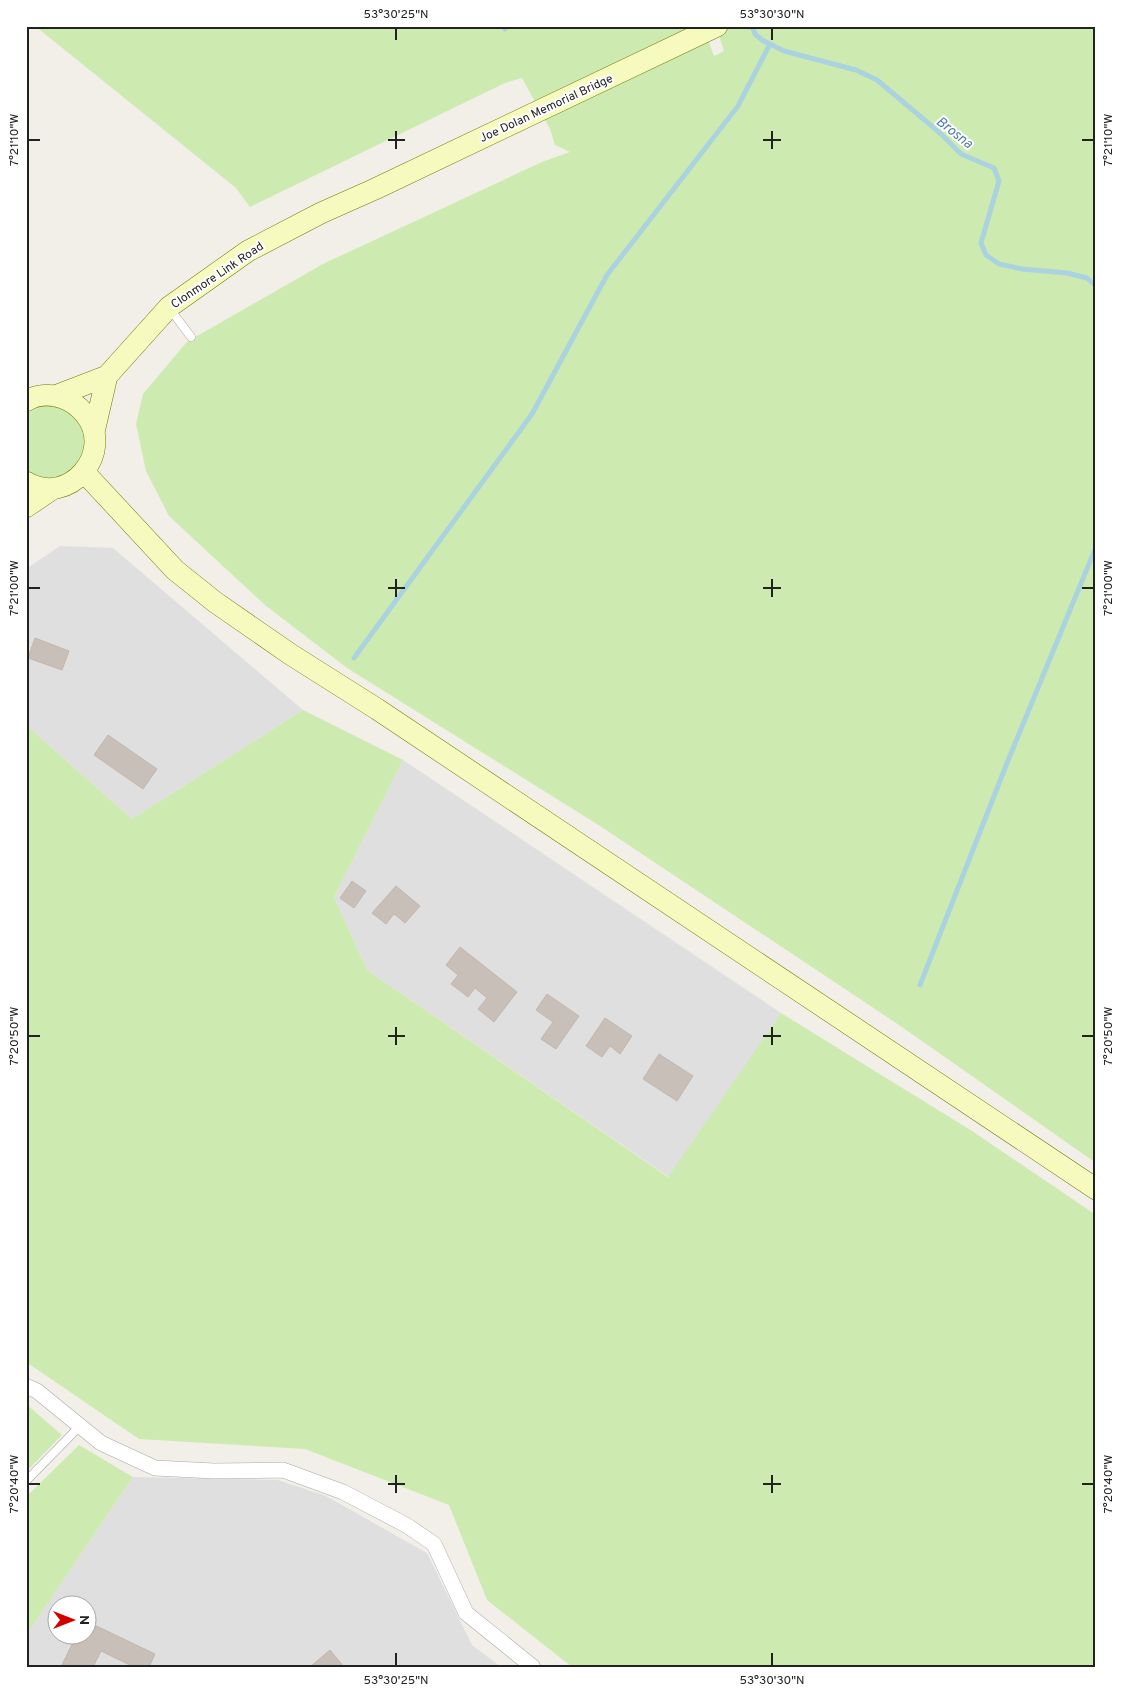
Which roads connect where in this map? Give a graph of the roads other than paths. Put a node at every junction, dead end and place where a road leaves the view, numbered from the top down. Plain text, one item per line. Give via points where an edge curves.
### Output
1 (717, 26) edge
2 (374, 189) joint
3 (169, 307) junction
4 (191, 337) dead end
5 (107, 376) junction
6 (55, 396) junction
7 (26, 401) edge
8 (94, 432) junction
9 (84, 472) junction
10 (26, 482) edge
11 (54, 488) junction
12 (26, 507) edge
13 (1096, 1189) edge
14 (26, 1386) edge
15 (80, 1426) junction
16 (26, 1481) edge
17 (533, 1667) edge

1 - 2 street, Joe Dolan Memorial Bridge
2 - 3 street, Clonmore Link Road via 248,251
3 - 4 lane
3 - 5 street, Clonmore Link Road
5 - 6 street, Clonmore Link Road
5 - 8 street, Clonmore Link Road
6 - 7 street, Clonmore Link Road
6 - 8 street via 80,407
8 - 9 street, Clonmore Link Road via 92,460
9 - 11 street via 76,480
9 - 13 street via 175,570 215,602
10 - 11 street via 42,488
11 - 12 street
14 - 15 street
15 - 16 lane
15 - 17 street via 101,1443 155,1468 283,1470 351,1496 406,1525 434,1544 466,1613

